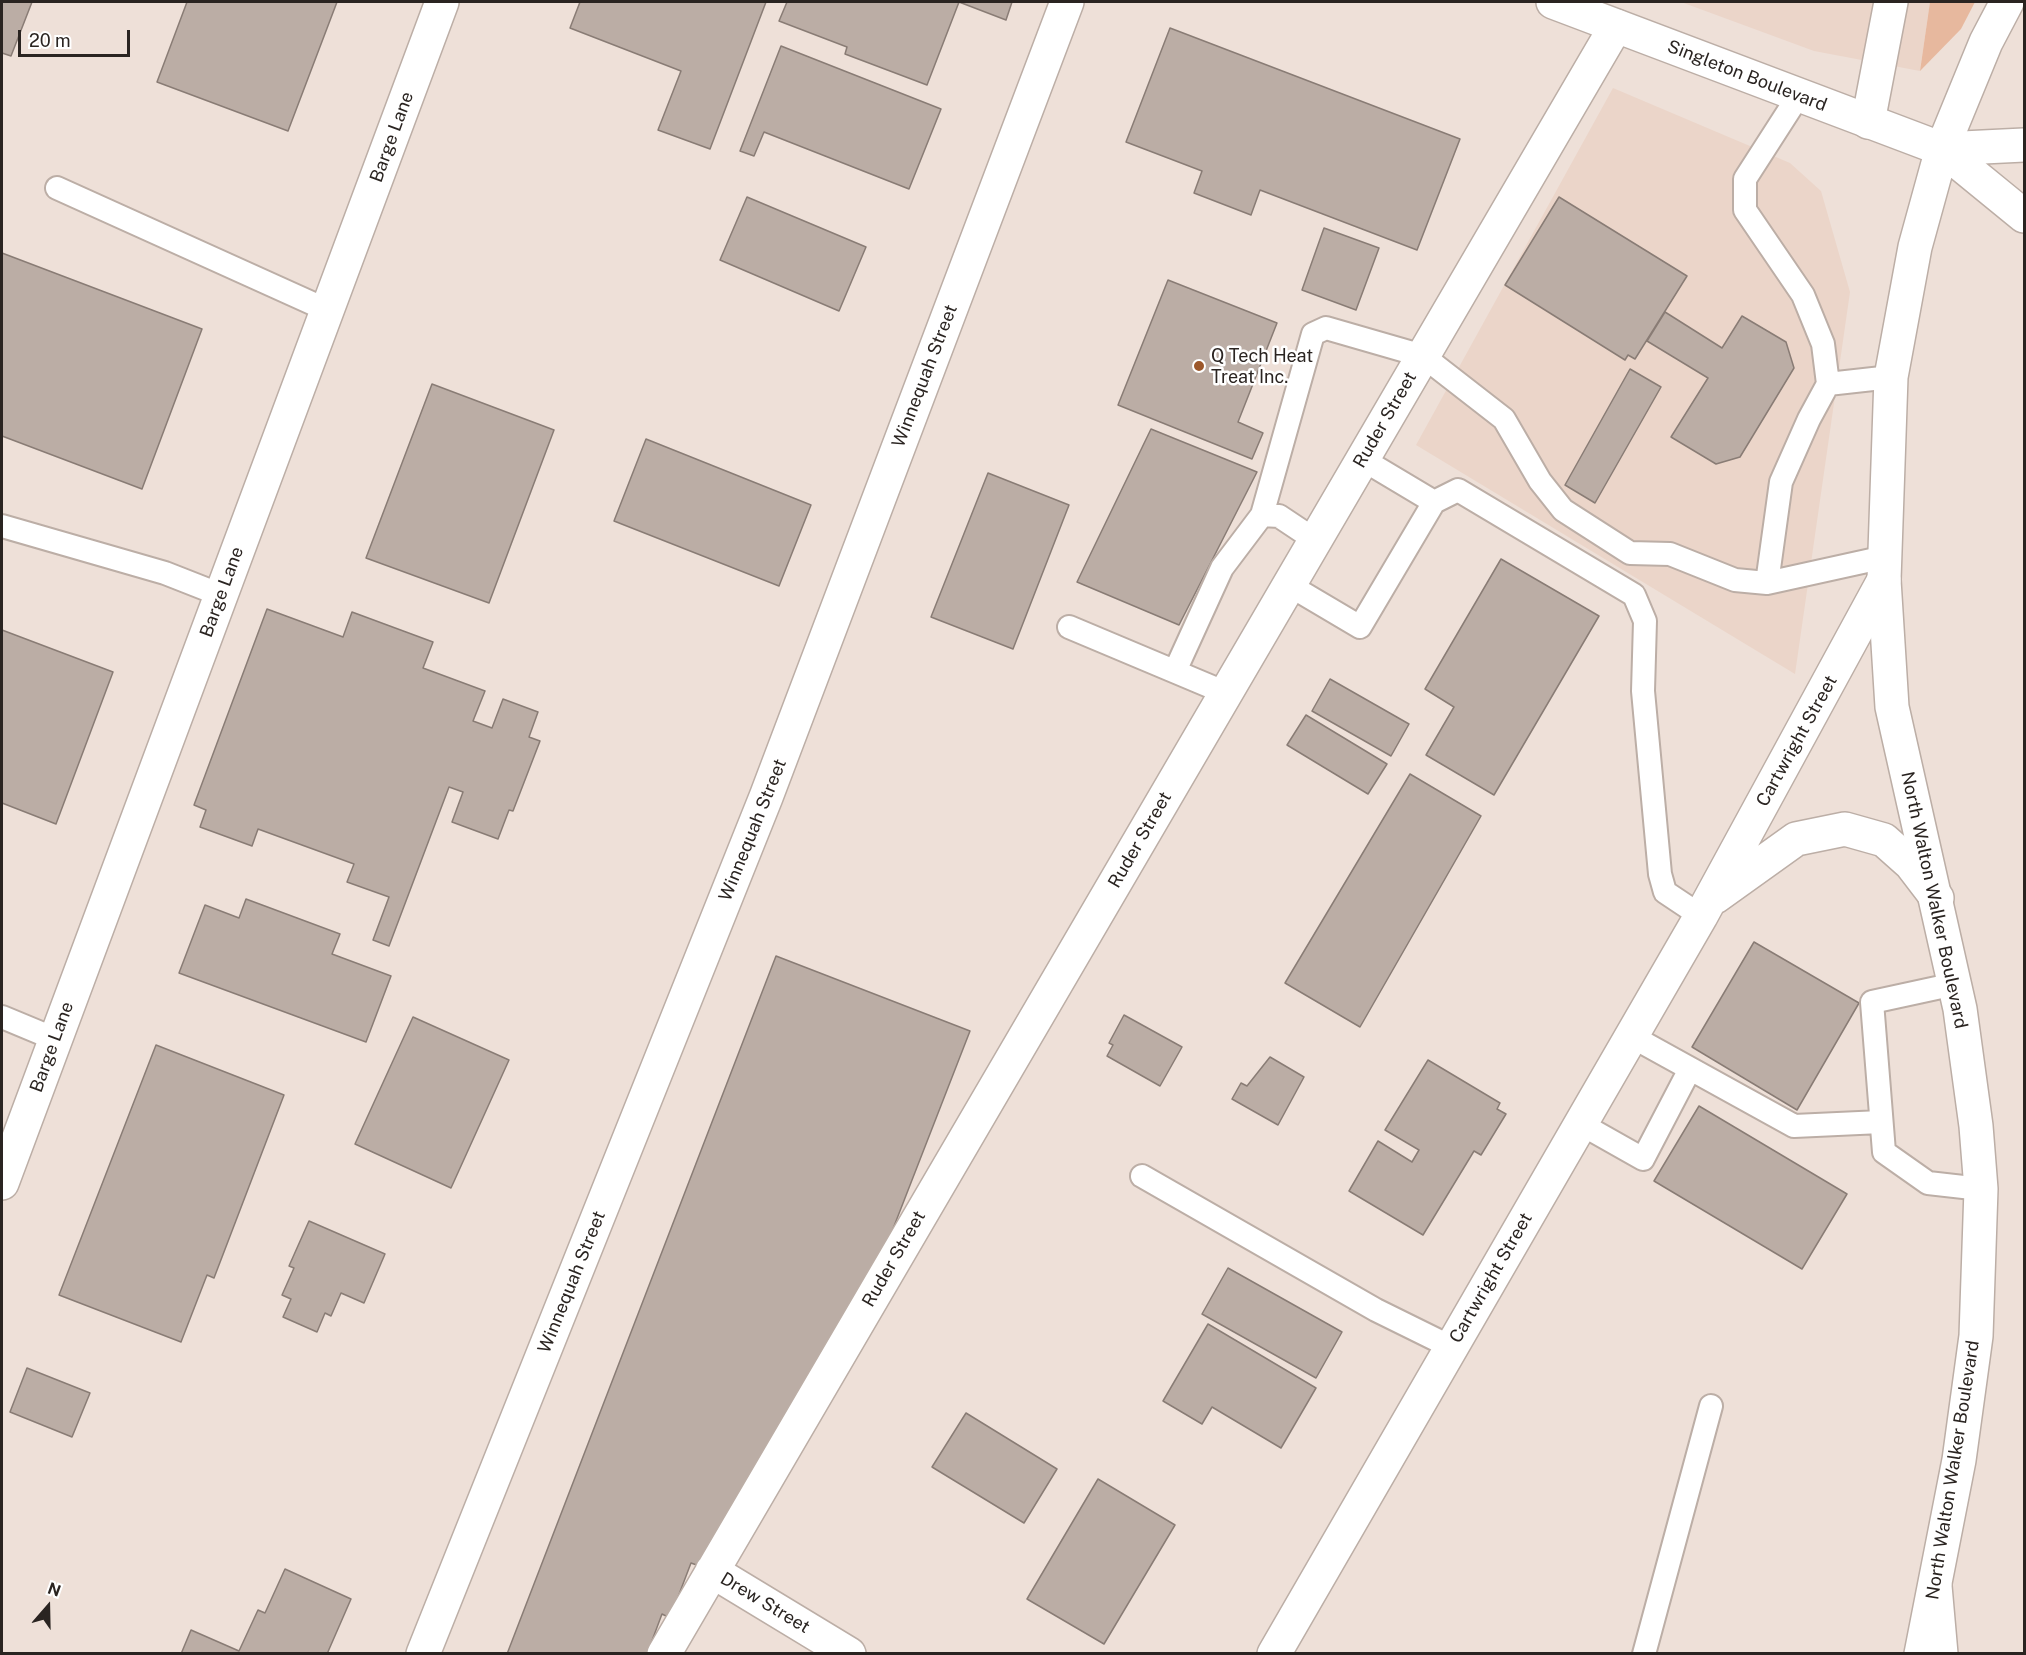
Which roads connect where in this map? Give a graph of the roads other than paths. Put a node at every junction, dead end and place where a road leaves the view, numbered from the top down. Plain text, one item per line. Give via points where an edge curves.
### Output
1 (442, 2) edge
2 (1067, 2) edge
3 (1552, 2) edge
4 (1891, 2) edge
5 (2007, 2) edge
6 (1616, 26) junction
7 (1798, 96) junction
8 (1868, 122) junction
9 (2025, 145) edge
10 (1942, 149) junction
11 (57, 188) dead end
12 (2025, 216) edge
13 (327, 310) junction
14 (1423, 357) junction
15 (1890, 377) junction
16 (1828, 384) junction
17 (1362, 459) junction
18 (1434, 502) junction
19 (1262, 515) junction
20 (2, 526) edge
21 (1315, 540) junction
22 (1885, 569) junction
23 (1767, 583) junction
24 (1289, 585) junction
25 (221, 595) junction
26 (1070, 627) dead end
27 (1175, 671) junction
28 (1226, 693) junction
29 (1937, 897) junction
30 (1705, 909) junction
31 (1955, 984) junction
32 (2, 1017) edge
33 (1631, 1036) junction
34 (55, 1039) junction
35 (1690, 1069) junction
36 (1881, 1122) junction
37 (1581, 1124) junction
38 (1142, 1176) dead end
39 (2, 1183) edge
40 (1981, 1189) junction
41 (1451, 1347) junction
42 (1711, 1406) dead end
43 (712, 1571) junction
44 (1935, 1586) junction
45 (423, 1653) edge
46 (664, 1653) edge
47 (849, 1653) edge
48 (1274, 1653) edge
49 (1644, 1653) edge
50 (1922, 1653) edge
51 (1941, 1653) edge

1 - 13 main road, Barge Lane
2 - 45 main road, Winnequah Street via 766,797
3 - 6 main road, Singleton Boulevard
4 - 8 main road
5 - 10 main road, North Walton Walker Boulevard via 1986,42
6 - 7 main road, Singleton Boulevard
6 - 14 main road, Ruder Street
7 - 8 main road, Singleton Boulevard
7 - 16 lane via 1745,179 1745,210 1803,295 1823,344
8 - 10 main road, Singleton Boulevard
9 - 10 main road, Singleton Boulevard
10 - 12 main road, Singleton Boulevard
10 - 15 main road, North Walton Walker Boulevard via 1915,247
11 - 13 lane
13 - 25 main road, Barge Lane
14 - 17 main road, Ruder Street
14 - 19 lane via 1326,328 1312,334
14 - 23 lane via 1504,419 1540,481 1563,510 1630,553 1670,554 1735,580
15 - 16 lane
15 - 22 main road, North Walton Walker Boulevard
16 - 23 lane via 1781,482
17 - 18 lane
17 - 21 main road, Ruder Street
18 - 24 lane via 1359,627
18 - 30 lane via 1458,490 1634,595 1645,621 1643,692 1660,874 1665,892
19 - 21 lane via 1279,516
19 - 27 lane via 1222,568
20 - 25 lane via 165,573
21 - 24 main road, Ruder Street
22 - 23 lane
22 - 29 main road, North Walton Walker Boulevard via 1892,707
22 - 30 main road, Cartwright Street
24 - 28 main road, Ruder Street
25 - 34 main road, Barge Lane
26 - 27 lane
27 - 28 lane
28 - 43 main road, Ruder Street
29 - 30 main road, Cartwright Street via 1911,864 1884,840 1845,829 1796,839
29 - 31 main road, North Walton Walker Boulevard
30 - 33 main road, Cartwright Street
31 - 36 lane via 1872,1002
31 - 40 main road, North Walton Walker Boulevard
32 - 34 lane
33 - 35 lane
33 - 37 main road, Cartwright Street
34 - 39 main road, Barge Lane
35 - 36 lane via 1794,1126
35 - 37 lane via 1643,1159
36 - 40 lane via 1884,1152 1928,1183
37 - 41 main road, Cartwright Street
38 - 41 lane via 1376,1310
40 - 44 main road, North Walton Walker Boulevard via 1976,1336 1959,1460
41 - 48 main road, Cartwright Street
42 - 49 lane
43 - 46 main road, Ruder Street
43 - 47 main road, Drew Street
44 - 50 main road, North Walton Walker Boulevard
44 - 51 main road

